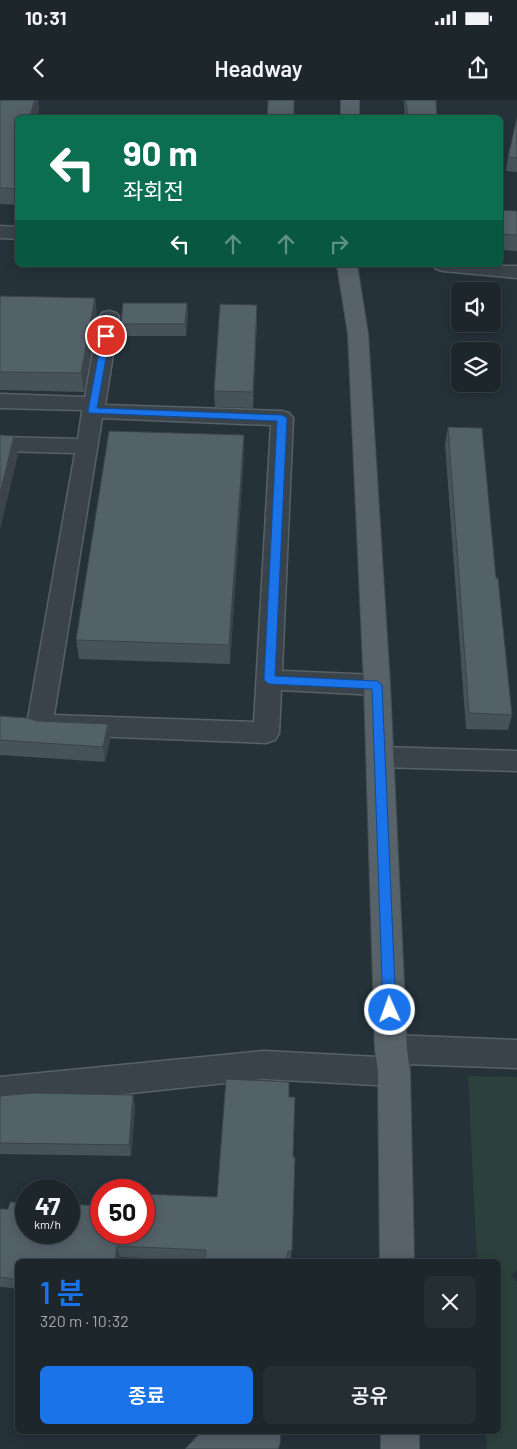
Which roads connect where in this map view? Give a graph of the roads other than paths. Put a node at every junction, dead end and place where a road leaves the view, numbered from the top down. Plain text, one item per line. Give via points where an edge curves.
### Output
1 (350, 100) edge
2 (350, 115) edge
3 (0, 232) edge
4 (15, 233) edge
5 (347, 267) edge
6 (464, 267) edge
7 (517, 272) edge
8 (109, 317) dead end
9 (0, 401) edge
10 (93, 408) junction
11 (0, 444) edge
12 (86, 446) junction
13 (269, 680) junction
14 (377, 685) junction
15 (380, 757) junction
16 (517, 761) edge
17 (517, 1054) edge
18 (393, 1060) junction
19 (0, 1092) edge
20 (397, 1259) edge
21 (400, 1434) edge
22 (400, 1449) edge

1 - 2 main road
3 - 4 street
5 - 14 main road via 358,334
6 - 7 street
8 - 10 street
9 - 10 street
10 - 12 street
10 - 13 street via 282,418
11 - 12 street
12 - 13 street via 40,724 266,733
13 - 14 street
14 - 15 main road
15 - 16 street
15 - 18 main road
17 - 18 street
18 - 19 street via 264,1065
18 - 20 main road
21 - 22 main road

